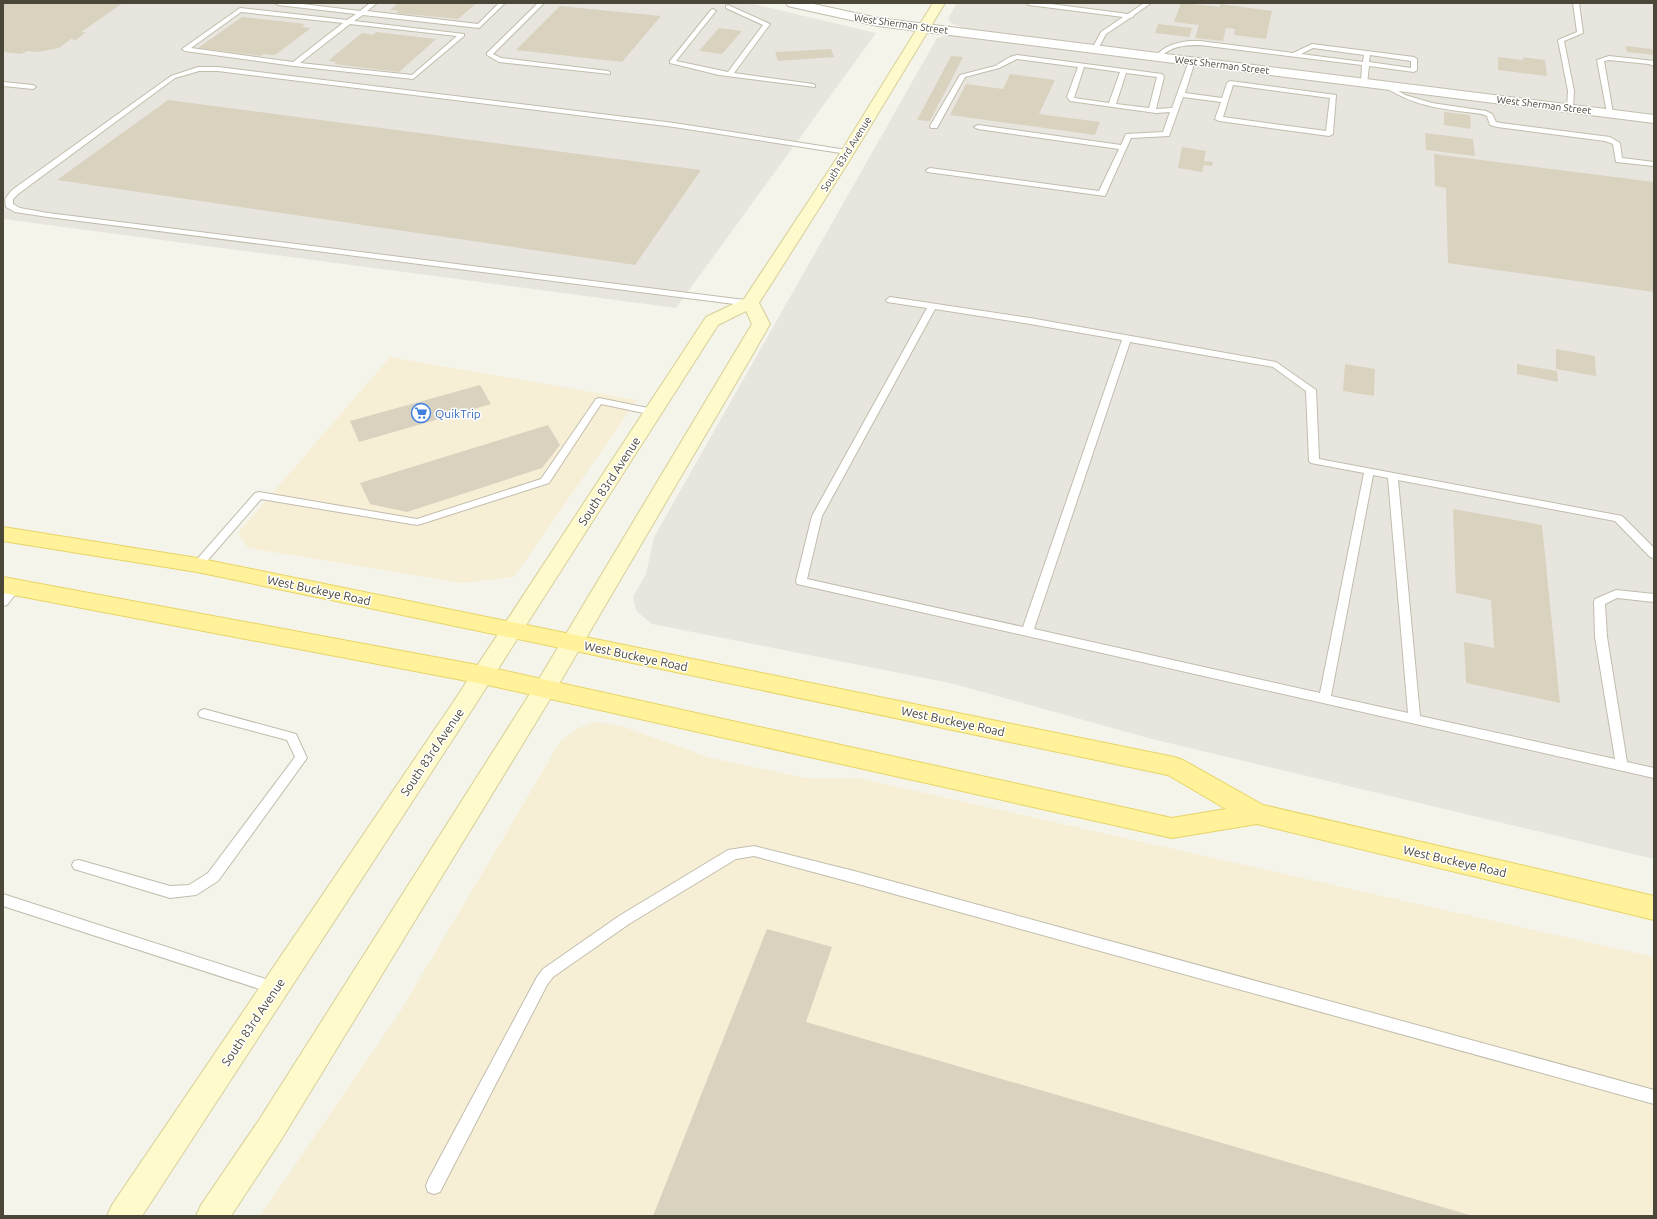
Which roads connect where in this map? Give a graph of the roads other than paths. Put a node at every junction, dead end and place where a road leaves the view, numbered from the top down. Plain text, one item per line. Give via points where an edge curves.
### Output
1 (278, 3) edge
2 (374, 3) edge
3 (502, 3) edge
4 (541, 3) edge
5 (792, 3) edge
6 (938, 3) edge
7 (1029, 3) edge
8 (1148, 3) edge
9 (1576, 3) edge
10 (728, 7) dead end
11 (713, 11) dead end
12 (360, 13) junction
13 (1131, 16) junction
14 (348, 22) junction
15 (923, 28) junction
16 (1096, 49) junction
17 (1367, 53) junction
18 (1294, 54) junction
19 (1158, 57) junction
20 (1192, 61) junction
21 (294, 64) junction
22 (1366, 64) junction
23 (1654, 64) edge
24 (1082, 65) junction
25 (1124, 70) junction
26 (608, 73) dead end
27 (730, 74) junction
28 (1364, 83) junction
29 (3, 84) edge
30 (813, 86) dead end
31 (1387, 86) junction
32 (33, 87) dead end
33 (1181, 95) junction
34 (1225, 101) junction
35 (1112, 105) junction
36 (1570, 108) junction
37 (1152, 110) junction
38 (1174, 110) junction
39 (1610, 114) junction
40 (1654, 119) edge
41 (934, 126) dead end
42 (978, 127) dead end
43 (1123, 147) junction
44 (847, 152) junction
45 (1654, 164) edge
46 (930, 170) dead end
47 (890, 300) dead end
48 (750, 303) junction
49 (932, 306) junction
50 (1127, 338) junction
51 (653, 412) junction
52 (1369, 471) junction
53 (1393, 476) junction
54 (3, 534) edge
55 (1654, 554) edge
56 (197, 566) junction
57 (7, 591) edge
58 (1654, 598) edge
59 (512, 630) junction
60 (1027, 632) junction
61 (572, 643) junction
62 (483, 675) junction
63 (544, 690) junction
64 (1325, 699) junction
65 (204, 714) dead end
66 (1414, 719) junction
67 (1622, 766) junction
68 (1654, 773) edge
69 (1257, 814) junction
70 (79, 865) dead end
71 (3, 900) edge
72 (1654, 908) edge
73 (275, 988) junction
74 (1654, 1097) edge
75 (434, 1186) dead end
76 (124, 1216) edge
77 (212, 1216) edge

1 - 12 lane
2 - 12 lane
3 - 12 lane via 478,26
4 - 26 lane via 489,54 499,60
5 - 15 street, West Sherman Street via 878,22
6 - 15 main road, South 83rd Avenue
7 - 13 lane
8 - 13 lane
9 - 36 lane via 1580,33 1562,40 1571,91
10 - 27 lane via 767,24
11 - 27 lane via 672,62
12 - 14 lane
13 - 16 lane via 1103,33
14 - 21 lane
14 - 21 lane via 240,10 185,49
14 - 21 lane via 462,35 413,78
15 - 16 street, West Sherman Street
15 - 44 main road, South 83rd Avenue
16 - 19 street, West Sherman Street
17 - 18 lane via 1312,46
17 - 22 lane
17 - 22 lane via 1414,59 1414,70
18 - 19 lane via 1191,43 1168,48
18 - 22 lane
19 - 20 street, West Sherman Street
20 - 28 street, West Sherman Street
20 - 33 lane
22 - 28 lane
23 - 39 lane via 1608,58 1600,60
24 - 25 lane
24 - 35 lane via 1071,99
24 - 41 lane via 1017,57 997,67 962,76
25 - 35 lane
25 - 37 lane via 1160,75
27 - 30 lane
28 - 31 street, West Sherman Street
29 - 32 lane
31 - 36 street, West Sherman Street
31 - 45 lane via 1403,96 1431,104 1484,112 1490,115 1493,122 1500,125 1607,139 1616,143 1619,160
33 - 34 lane
33 - 38 lane
34 - 34 lane via 1219,120 1329,134 1334,96 1230,83
35 - 37 lane
36 - 39 street, West Sherman Street
37 - 38 lane
38 - 43 lane via 1166,134 1129,136
39 - 40 street, West Sherman Street
42 - 43 lane
43 - 46 lane via 1102,194
44 - 48 main road, South 83rd Avenue
44 - 48 lane via 674,125 203,69 173,77 15,192 9,199 9,205 18,210 48,215
47 - 49 lane
48 - 51 main road, South 83rd Avenue via 712,321
48 - 61 main road via 761,324
49 - 50 lane
49 - 60 lane via 817,516 801,581
50 - 52 lane via 1276,364 1311,390 1314,461
50 - 60 lane
51 - 56 lane via 599,401 545,481 417,522 259,495
51 - 59 main road, South 83rd Avenue
52 - 53 lane
52 - 64 lane
53 - 55 lane via 1618,518
53 - 66 lane via 1408,625
54 - 56 main road, West Buckeye Road
56 - 59 main road, West Buckeye Road
57 - 62 main road, West Buckeye Road
58 - 67 lane via 1616,594 1599,602 1601,636
59 - 61 main road, West Buckeye Road
59 - 62 main road, South 83rd Avenue
60 - 64 lane
61 - 63 main road
61 - 69 main road, West Buckeye Road via 1174,767
62 - 63 main road, West Buckeye Road
62 - 73 main road, South 83rd Avenue
63 - 69 main road, West Buckeye Road via 1172,828
63 - 77 main road via 270,1130
64 - 66 lane
65 - 70 lane via 292,737 301,758 213,877 191,891 170,892
66 - 67 lane
67 - 68 lane
69 - 72 main road, West Buckeye Road
71 - 73 lane
73 - 76 main road, South 83rd Avenue
74 - 75 lane via 754,851 733,854 624,920 548,973

